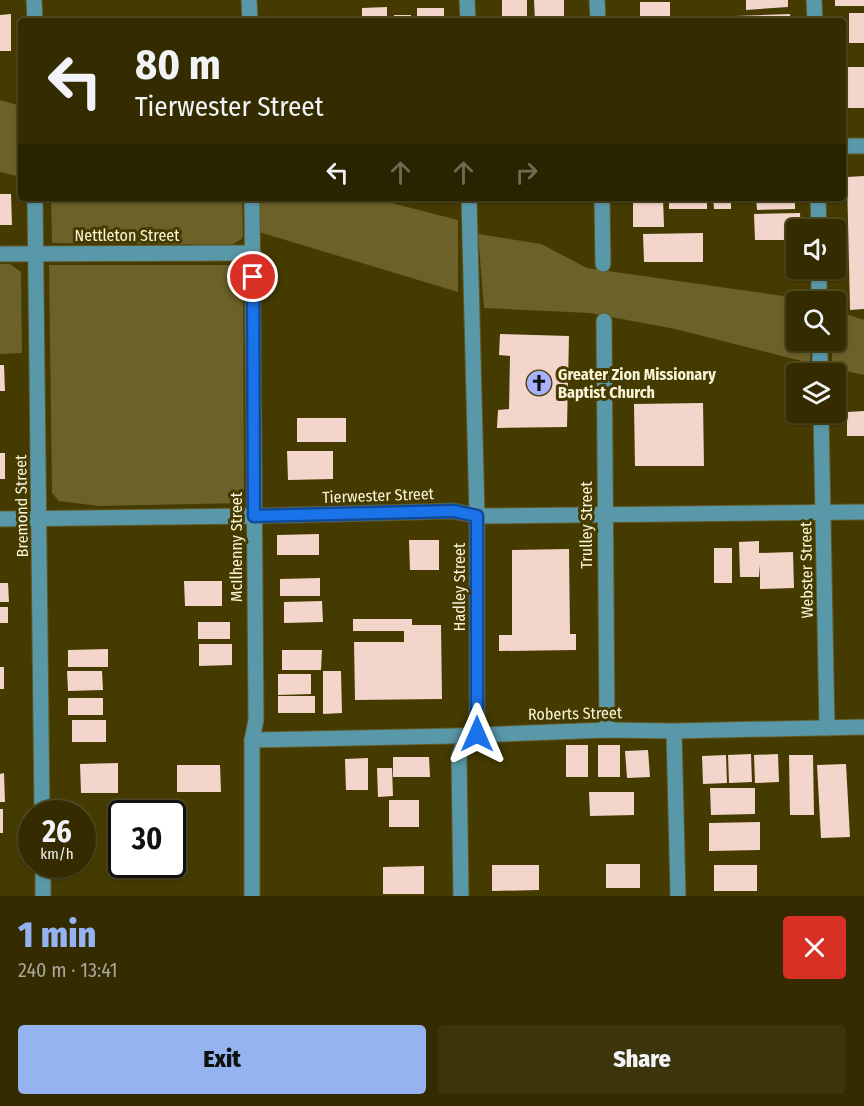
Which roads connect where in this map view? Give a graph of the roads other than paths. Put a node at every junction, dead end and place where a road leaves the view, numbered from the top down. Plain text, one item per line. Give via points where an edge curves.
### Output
1 (34, 0) edge
2 (249, 0) edge
3 (467, 0) edge
4 (597, 0) edge
5 (814, 0) edge
6 (35, 18) edge
7 (250, 18) edge
8 (468, 18) edge
9 (598, 18) edge
10 (815, 18) edge
11 (846, 146) edge
12 (864, 146) edge
13 (35, 201) edge
14 (252, 201) edge
15 (469, 201) edge
16 (602, 201) edge
17 (818, 201) edge
18 (819, 219) edge
19 (37, 253) junction
20 (253, 253) junction
21 (0, 254) edge
22 (603, 264) dead end
23 (604, 321) dead end
24 (821, 423) edge
25 (823, 511) junction
26 (864, 512) edge
27 (604, 515) junction
28 (254, 516) junction
29 (477, 516) junction
30 (39, 518) junction
31 (0, 519) edge
32 (864, 727) edge
33 (827, 728) junction
34 (606, 730) junction
35 (674, 731) junction
36 (477, 734) junction
37 (252, 740) junction
38 (42, 800) edge
39 (43, 878) edge
40 (43, 896) edge
41 (252, 896) edge
42 (461, 896) edge
43 (678, 896) edge

1 - 6 street
2 - 7 street
3 - 8 street
4 - 9 street
5 - 10 street
11 - 12 street
13 - 19 street, Bremond Street
14 - 20 street, McIlhenny Street
15 - 29 street, Hadley Street
16 - 22 street
17 - 18 street
19 - 20 street, Nettleton Street
19 - 21 street, Nettleton Street
19 - 30 street, Bremond Street
20 - 28 street, McIlhenny Street
23 - 27 street, Trulley Street
24 - 25 street, Webster Street
25 - 26 street, Tierwester Street
25 - 27 street, Tierwester Street
25 - 33 street, Webster Street
27 - 29 street, Tierwester Street
27 - 34 street, Trulley Street
28 - 29 street, Tierwester Street via 454,511
28 - 30 street, Tierwester Street
28 - 37 street, McIlhenny Street via 256,720
29 - 36 street, Hadley Street
30 - 31 street, Tierwester Street
30 - 38 street, Bremond Street
32 - 33 street, Roberts Street
33 - 35 street, Roberts Street
34 - 35 street, Roberts Street
34 - 36 street, Roberts Street
35 - 43 street
36 - 37 street, Roberts Street
36 - 42 street via 463,745 459,756
37 - 41 street, McIlhenny Street
39 - 40 street

